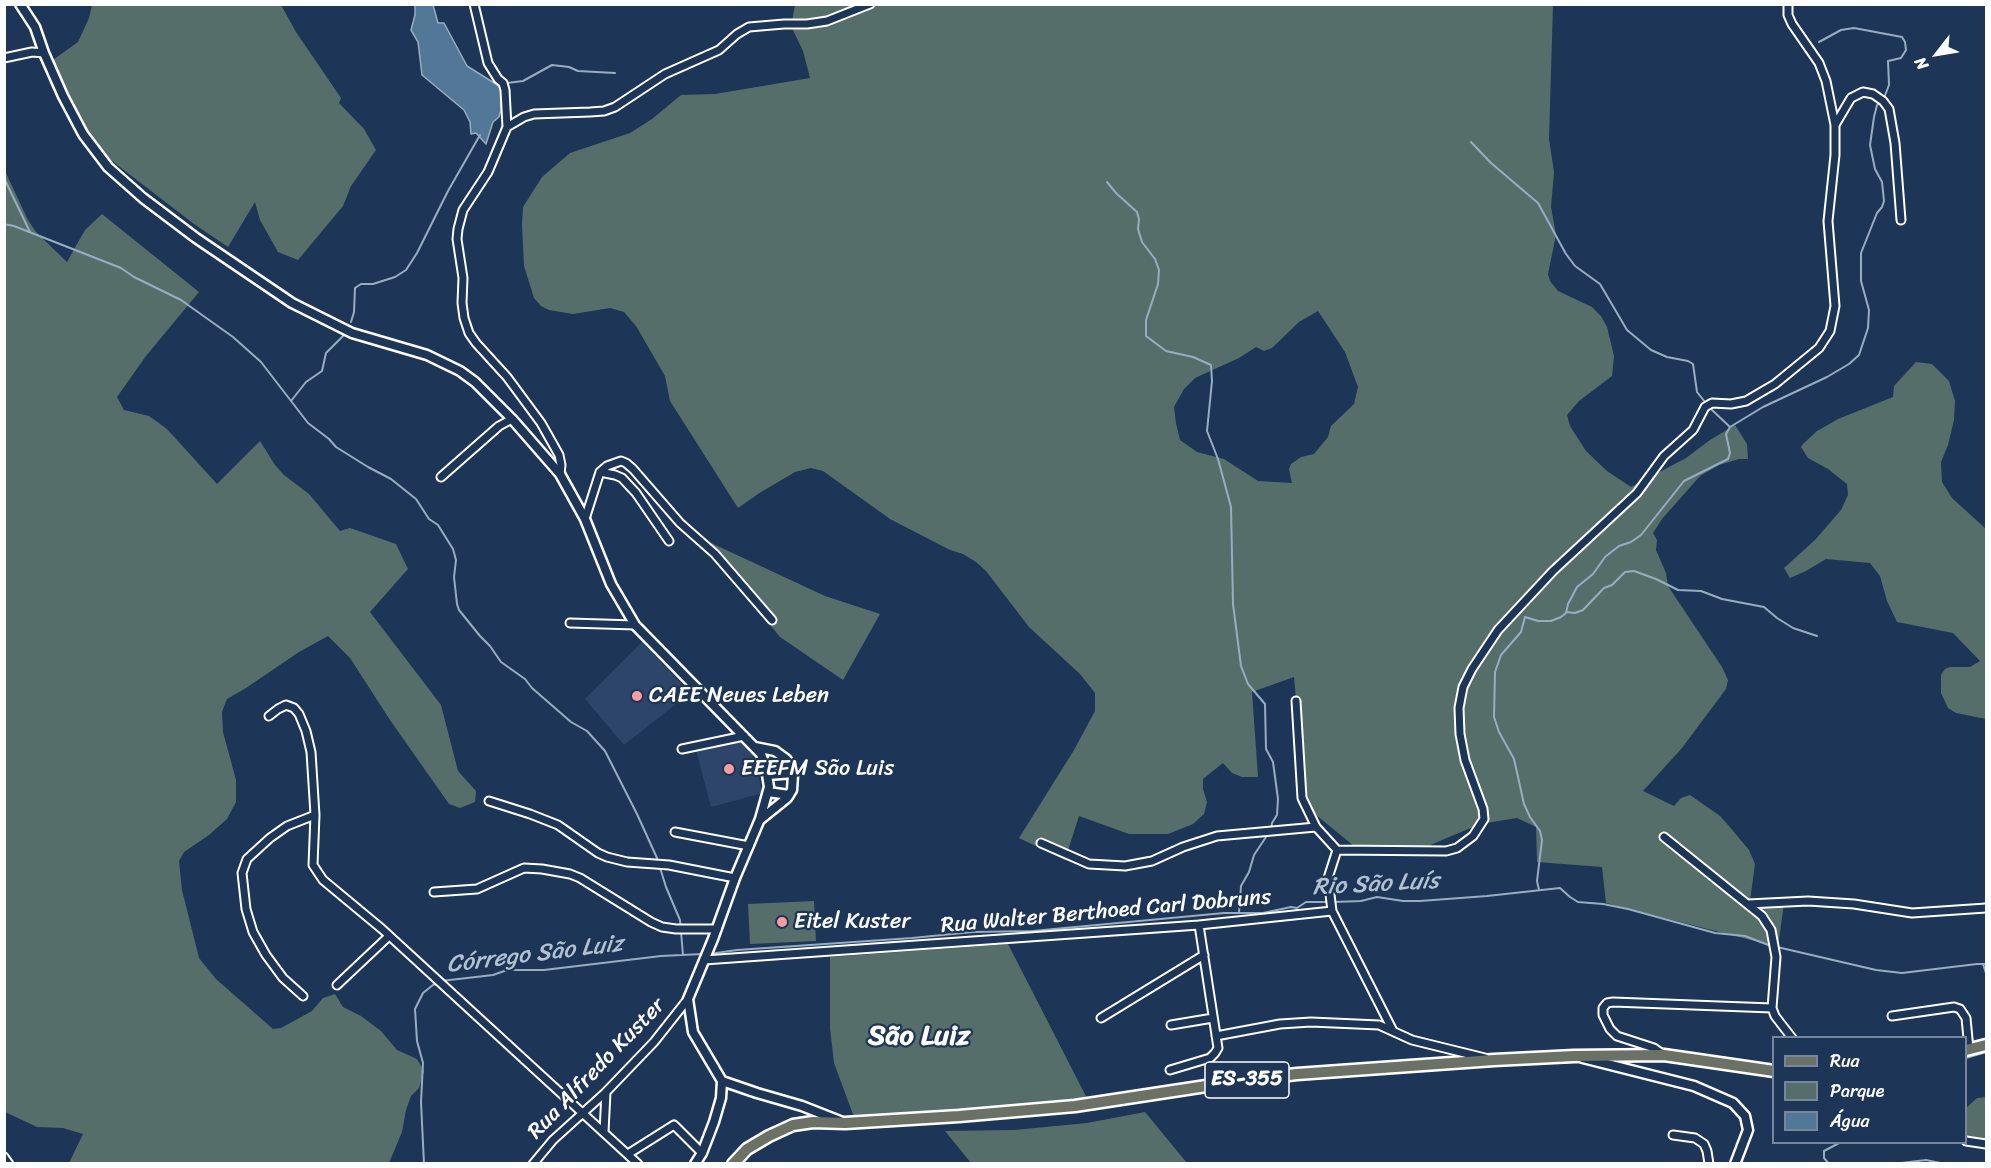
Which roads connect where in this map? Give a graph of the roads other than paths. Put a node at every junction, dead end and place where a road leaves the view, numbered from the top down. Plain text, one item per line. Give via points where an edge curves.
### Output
1 (20, 4) edge
2 (474, 4) edge
3 (870, 4) edge
4 (1788, 4) edge
5 (44, 53) junction
6 (4, 57) edge
7 (1836, 125) junction
8 (507, 127) junction
9 (1901, 220) dead end
10 (512, 418) junction
11 (600, 472) junction
12 (560, 474) junction
13 (441, 477) dead end
14 (585, 519) junction
15 (669, 541) dead end
16 (772, 620) dead end
17 (570, 623) dead end
18 (635, 625) junction
19 (1296, 701) dead end
20 (269, 716) dead end
21 (744, 736) junction
22 (752, 746) junction
23 (682, 749) dead end
24 (793, 773) junction
25 (768, 775) junction
26 (768, 792) junction
27 (789, 795) junction
28 (489, 801) dead end
29 (315, 814) junction
30 (760, 819) junction
31 (1316, 827) junction
32 (675, 832) dead end
33 (1664, 837) dead end
34 (1041, 843) dead end
35 (749, 846) junction
36 (1337, 850) junction
37 (735, 878) junction
38 (434, 892) dead end
39 (1748, 904) junction
40 (1986, 908) edge
41 (1332, 910) junction
42 (1199, 925) junction
43 (717, 929) junction
44 (389, 936) junction
45 (1204, 955) junction
46 (704, 959) junction
47 (337, 986) dead end
48 (303, 996) dead end
49 (688, 999) junction
50 (1772, 1008) junction
51 (1101, 1017) dead end
52 (1892, 1017) dead end
53 (1213, 1018) junction
54 (1171, 1025) dead end
55 (1393, 1031) junction
56 (1216, 1036) junction
57 (1790, 1036) edge
58 (1967, 1036) edge
59 (1986, 1045) edge
60 (1967, 1049) edge
61 (1664, 1055) junction
62 (1574, 1056) junction
63 (1494, 1060) junction
64 (1170, 1070) dead end
65 (1772, 1071) edge
66 (722, 1081) junction
67 (606, 1092) junction
68 (584, 1113) junction
69 (845, 1123) junction
70 (604, 1132) junction
71 (1673, 1135) dead end
72 (1967, 1141) edge
73 (1986, 1144) edge
74 (702, 1153) junction
75 (628, 1154) junction
76 (4, 1157) edge
77 (9, 1164) edge
78 (533, 1164) edge
79 (638, 1164) edge
80 (694, 1164) edge
81 (733, 1164) edge
82 (1709, 1164) edge
83 (1735, 1164) edge

1 - 5 street
2 - 8 street via 488,63 506,90
3 - 8 street via 827,21 749,27 719,50 665,74 615,107 534,114
4 - 7 street via 1792,24 1819,63
5 - 6 street
5 - 10 street via 83,134 108,167 143,198 274,293 352,333 444,362 475,382
7 - 9 street via 1856,94 1873,94 1889,109
7 - 36 street via 1828,221 1835,306 1830,331 1819,348 1775,384 1738,403 1712,403 1705,407 1693,430 1665,456 1637,493 1553,571 1498,630 1472,669 1459,708 1465,760 1483,808 1484,819 1473,836 1446,851
8 - 12 street via 488,172 463,210 458,229 464,318 476,343 541,423 559,455
10 - 12 street
10 - 13 street
11 - 14 street
11 - 15 street via 615,475 629,485
11 - 16 street via 621,461 633,469
12 - 14 street
14 - 18 street via 611,584
17 - 18 street
18 - 21 street
19 - 31 street via 1302,798
20 - 29 street via 286,705 299,714 311,752
21 - 22 street
21 - 23 street
22 - 24 street via 776,751 786,759
22 - 25 street via 761,754
24 - 25 street
24 - 27 street
25 - 26 street
26 - 27 street
26 - 30 street
27 - 30 street
28 - 37 street via 558,825 607,857
29 - 44 street via 312,857 316,873
29 - 48 street via 270,837 247,859 242,873 253,932 283,978
30 - 35 street
31 - 34 street via 1217,836 1152,861 1125,866 1089,864
31 - 36 street
32 - 35 street
33 - 39 street
35 - 37 street
36 - 41 street via 1328,878
37 - 43 street
38 - 43 street via 477,889 524,868 557,871 580,878 662,927
39 - 40 street via 1808,901 1912,913
39 - 50 street via 1771,930 1776,957
41 - 42 street, Rua Walter Berthoed Carl Dobruns
41 - 55 street
42 - 45 street
42 - 46 street, Rua Walter Berthoed Carl Dobruns
43 - 46 street
44 - 47 street
44 - 68 street
45 - 51 street
45 - 53 street
46 - 49 street
49 - 66 street via 693,1032
49 - 67 street, Rua Alfredo Kuster
50 - 57 street
50 - 61 street via 1613,1002 1604,1006 1605,1019 1617,1036 1654,1047
52 - 58 street via 1960,1009 1966,1018
53 - 54 street
53 - 56 street
55 - 56 street via 1378,1025 1311,1022
55 - 63 street via 1412,1040
56 - 64 street via 1218,1048 1213,1056
59 - 60 main road
61 - 62 main road, ES-355
61 - 65 main road, ES-355
62 - 63 main road, ES-355
62 - 83 street via 1694,1086 1733,1103 1745,1116 1748,1130
63 - 69 main road, ES-355 via 1297,1074 1075,1106
66 - 69 street
66 - 74 street via 721,1098
67 - 68 street, Rua Alfredo Kuster
67 - 70 street
68 - 70 street
68 - 78 street, Rua Alfredo Kuster
69 - 81 main road, ES-355 via 793,1125 747,1149
70 - 75 street
71 - 82 street via 1695,1138 1704,1144
72 - 73 street
74 - 75 street via 674,1125
74 - 80 street
75 - 79 street
76 - 77 street

